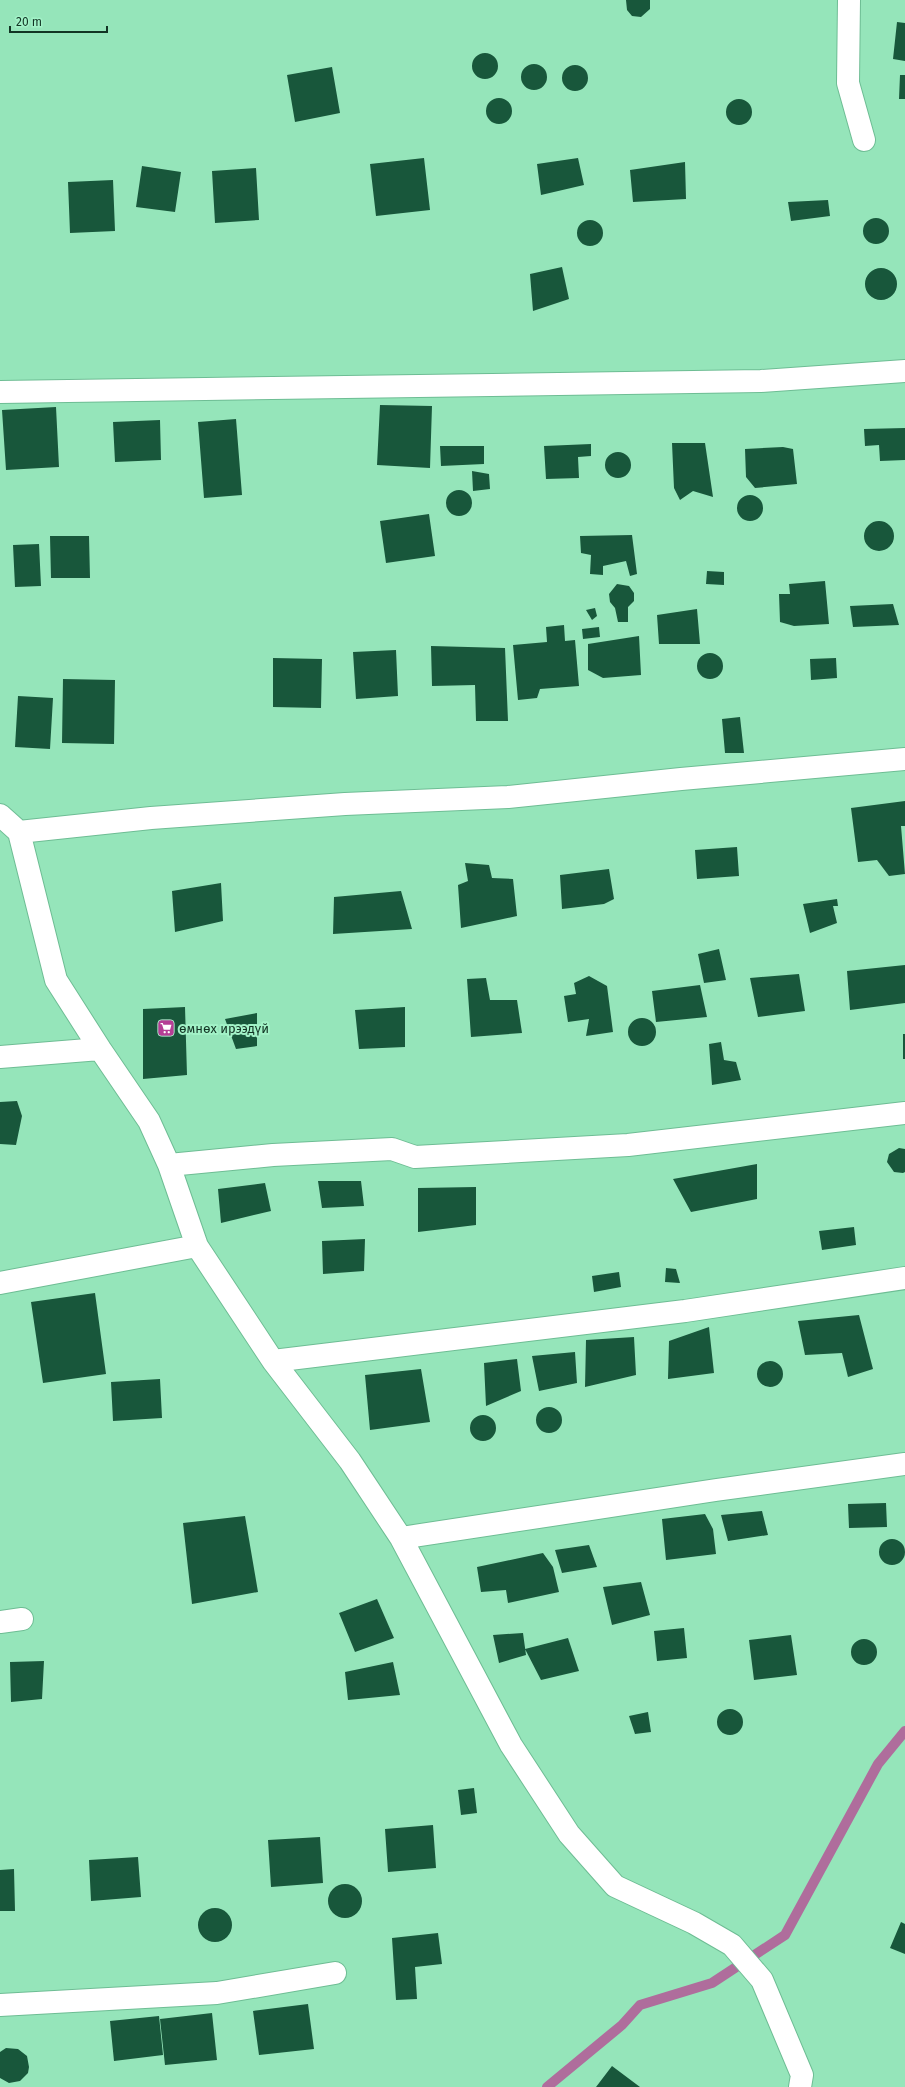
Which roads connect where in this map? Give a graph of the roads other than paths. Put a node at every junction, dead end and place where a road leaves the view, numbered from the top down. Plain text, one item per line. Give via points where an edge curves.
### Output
1 (849, 0) edge
2 (864, 140) dead end
3 (905, 372) edge
4 (0, 392) edge
5 (905, 759) edge
6 (0, 815) edge
7 (19, 832) junction
8 (100, 1049) junction
9 (0, 1057) edge
10 (905, 1113) edge
11 (169, 1165) junction
12 (197, 1246) junction
13 (905, 1278) edge
14 (0, 1283) edge
15 (272, 1361) junction
16 (905, 1464) edge
17 (401, 1538) junction
18 (22, 1619) dead end
19 (0, 1622) edge
20 (335, 1973) dead end
21 (0, 2005) edge
22 (800, 2087) edge

1 - 2 street via 848,83
3 - 4 street via 761,381
5 - 7 street via 508,797 345,804 151,818
6 - 7 street
7 - 8 street via 56,980
8 - 9 street
8 - 11 street via 149,1121
10 - 11 street via 628,1145 415,1157 392,1149 273,1155
11 - 12 street
12 - 14 street
12 - 15 street
13 - 15 street via 685,1311
15 - 17 street via 350,1461
16 - 17 street
17 - 22 street via 511,1745 569,1834 616,1886 694,1923 732,1945 760,1978 802,2075
18 - 19 street
20 - 21 street via 217,1993

